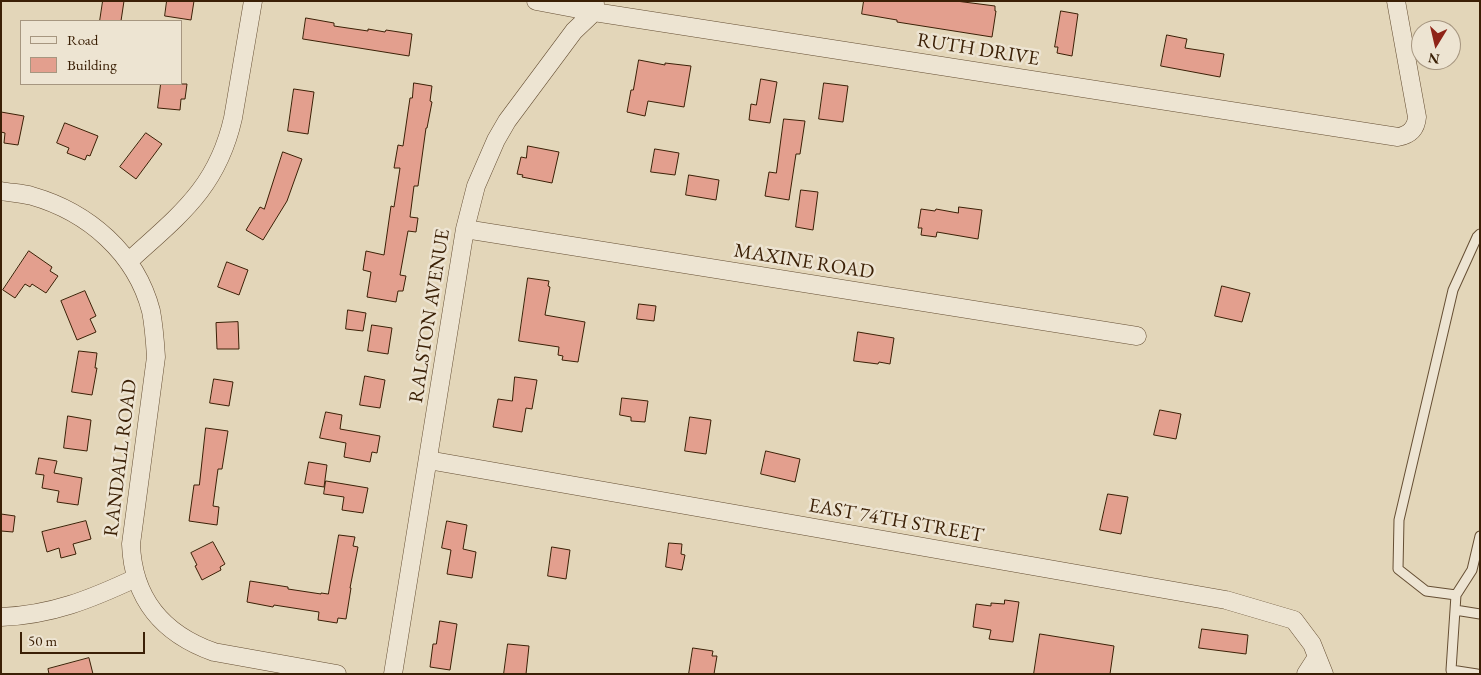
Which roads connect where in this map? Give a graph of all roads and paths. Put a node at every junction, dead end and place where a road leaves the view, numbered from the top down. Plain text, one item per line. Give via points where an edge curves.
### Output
1 (253, 1) edge
2 (536, 1) edge
3 (1396, 1) edge
4 (595, 6) edge
5 (1, 191) edge
6 (465, 230) junction
7 (1480, 234) edge
8 (128, 262) junction
9 (1137, 336) dead end
10 (428, 460) junction
11 (1480, 536) edge
12 (136, 578) junction
13 (1456, 595) junction
14 (1455, 610) junction
15 (1480, 614) edge
16 (1, 617) edge
17 (1317, 657) junction
18 (337, 674) edge
19 (393, 674) edge
20 (1306, 674) edge
21 (1324, 674) edge
22 (1477, 674) edge

1 - 8 street via 230,134 222,157 191,204
2 - 4 street, RUTH DRIVE
3 - 4 street, RUTH DRIVE via 1417,113 1416,125 1411,132 1398,137
4 - 6 street, RALSTON AVENUE via 507,121 476,186
5 - 8 street, RANDALL ROAD via 31,196 82,217 107,237
6 - 9 street, MAXINE ROAD
6 - 10 street, RALSTON AVENUE
7 - 13 lane via 1453,290 1399,520 1398,569 1426,590
8 - 12 street, RANDALL ROAD via 143,288 155,334 155,364 131,539
10 - 17 street, EAST 74TH STREET via 1226,600 1294,620 1312,644
10 - 19 street, RALSTON AVENUE
11 - 13 lane via 1472,570
12 - 16 street via 56,610
12 - 18 street, RANDALL ROAD via 150,607 160,618 178,636 199,647
13 - 14 lane
14 - 15 lane
14 - 22 lane via 1451,670
17 - 20 street
17 - 21 street, EAST 74TH STREET

